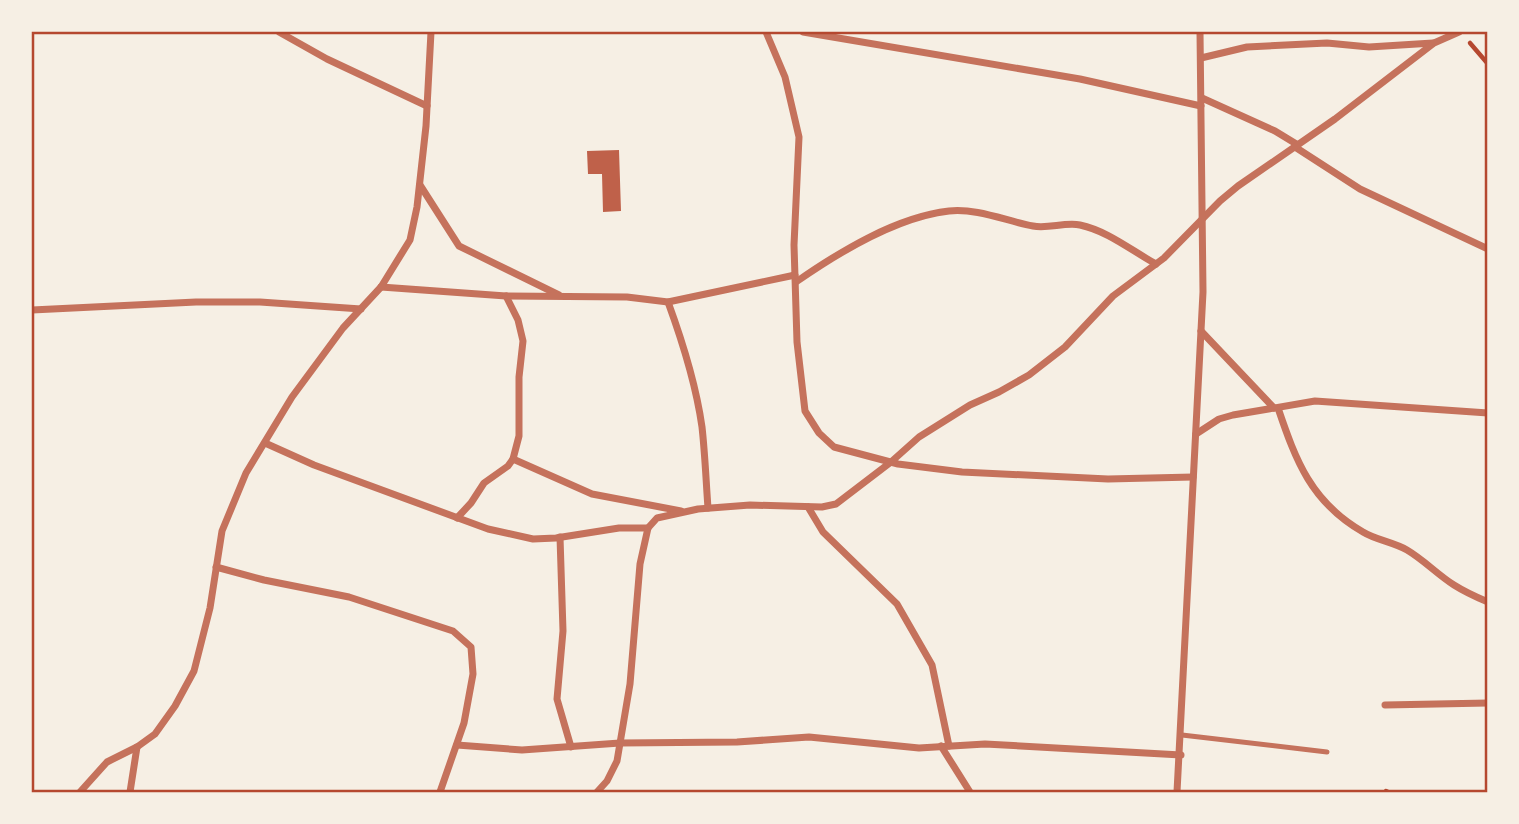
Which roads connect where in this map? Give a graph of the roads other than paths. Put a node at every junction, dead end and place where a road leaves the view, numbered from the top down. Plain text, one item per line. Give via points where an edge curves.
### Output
1 (279, 32) edge
2 (431, 32) edge
3 (766, 32) edge
4 (803, 32) edge
5 (1200, 32) edge
6 (1459, 32) edge
7 (1434, 43) junction
8 (1201, 58) junction
9 (1201, 102) junction
10 (427, 106) junction
11 (1297, 146) junction
12 (420, 185) junction
13 (1201, 222) junction
14 (1488, 249) edge
15 (1156, 264) junction
16 (796, 279) junction
17 (381, 287) junction
18 (506, 296) junction
19 (562, 297) junction
20 (667, 302) junction
21 (361, 309) junction
22 (32, 310) edge
23 (1201, 331) junction
24 (1276, 408) junction
25 (1488, 413) edge
26 (1196, 433) junction
27 (265, 443) junction
28 (513, 459) junction
29 (891, 462) junction
30 (1193, 477) junction
31 (807, 507) junction
32 (708, 508) junction
33 (685, 512) junction
34 (457, 517) junction
35 (648, 528) junction
36 (559, 537) junction
37 (216, 567) junction
38 (1488, 602) edge
39 (1488, 702) edge
40 (1385, 705) dead end
41 (1182, 735) junction
42 (620, 743) junction
43 (457, 745) junction
44 (945, 746) junction
45 (137, 747) junction
46 (571, 747) junction
47 (1327, 752) dead end
48 (1181, 755) junction
49 (80, 793) edge
50 (130, 793) edge
51 (440, 793) edge
52 (597, 793) edge
53 (970, 793) edge
54 (1177, 793) edge

1 - 10 street
2 - 10 street
3 - 16 street via 785,77 799,137
4 - 9 street
5 - 8 street
6 - 7 street
7 - 8 street via 1247,47
7 - 11 street
8 - 9 street
9 - 11 street via 1275,131
9 - 13 street
10 - 12 street
11 - 13 street via 1238,186
11 - 14 street via 1360,188
12 - 17 street via 410,240
12 - 19 street via 459,246
13 - 15 street
13 - 23 street
15 - 16 street via 1104,233 1079,225 1040,227 950,211 866,239
15 - 29 street via 1113,296 1065,347 1029,375 919,436
16 - 20 street
16 - 29 street via 805,411 818,433 834,447
17 - 18 street
17 - 21 street
18 - 19 street
18 - 28 street via 523,341 519,436
19 - 20 street
20 - 32 street via 697,398
21 - 22 street via 208,302
21 - 27 street via 292,397
23 - 24 street
23 - 26 street
24 - 25 street via 1315,401
24 - 26 street via 1219,419
24 - 38 street via 1318,497 1365,534 1404,548 1452,584
26 - 30 street
27 - 34 street
27 - 37 street via 246,473 222,531
28 - 33 street via 592,494
28 - 34 street via 484,483
29 - 30 street via 962,472 1108,479
29 - 31 street via 836,504
30 - 41 street
31 - 32 street
31 - 44 street via 823,532 897,604 932,665
32 - 33 street
33 - 35 street via 657,518
34 - 36 street via 533,539
35 - 36 street
35 - 42 street
36 - 46 street via 563,631 557,699
37 - 43 street via 349,597 453,631 471,647 473,674
37 - 45 street via 194,670 155,734
39 - 40 street
41 - 47 lane
41 - 48 street
42 - 44 street via 809,737 919,748
42 - 46 street
42 - 52 street via 617,761
43 - 46 street via 522,750
43 - 51 street
44 - 48 street via 985,744
44 - 53 street
45 - 49 street via 107,762
45 - 50 street
48 - 54 street

